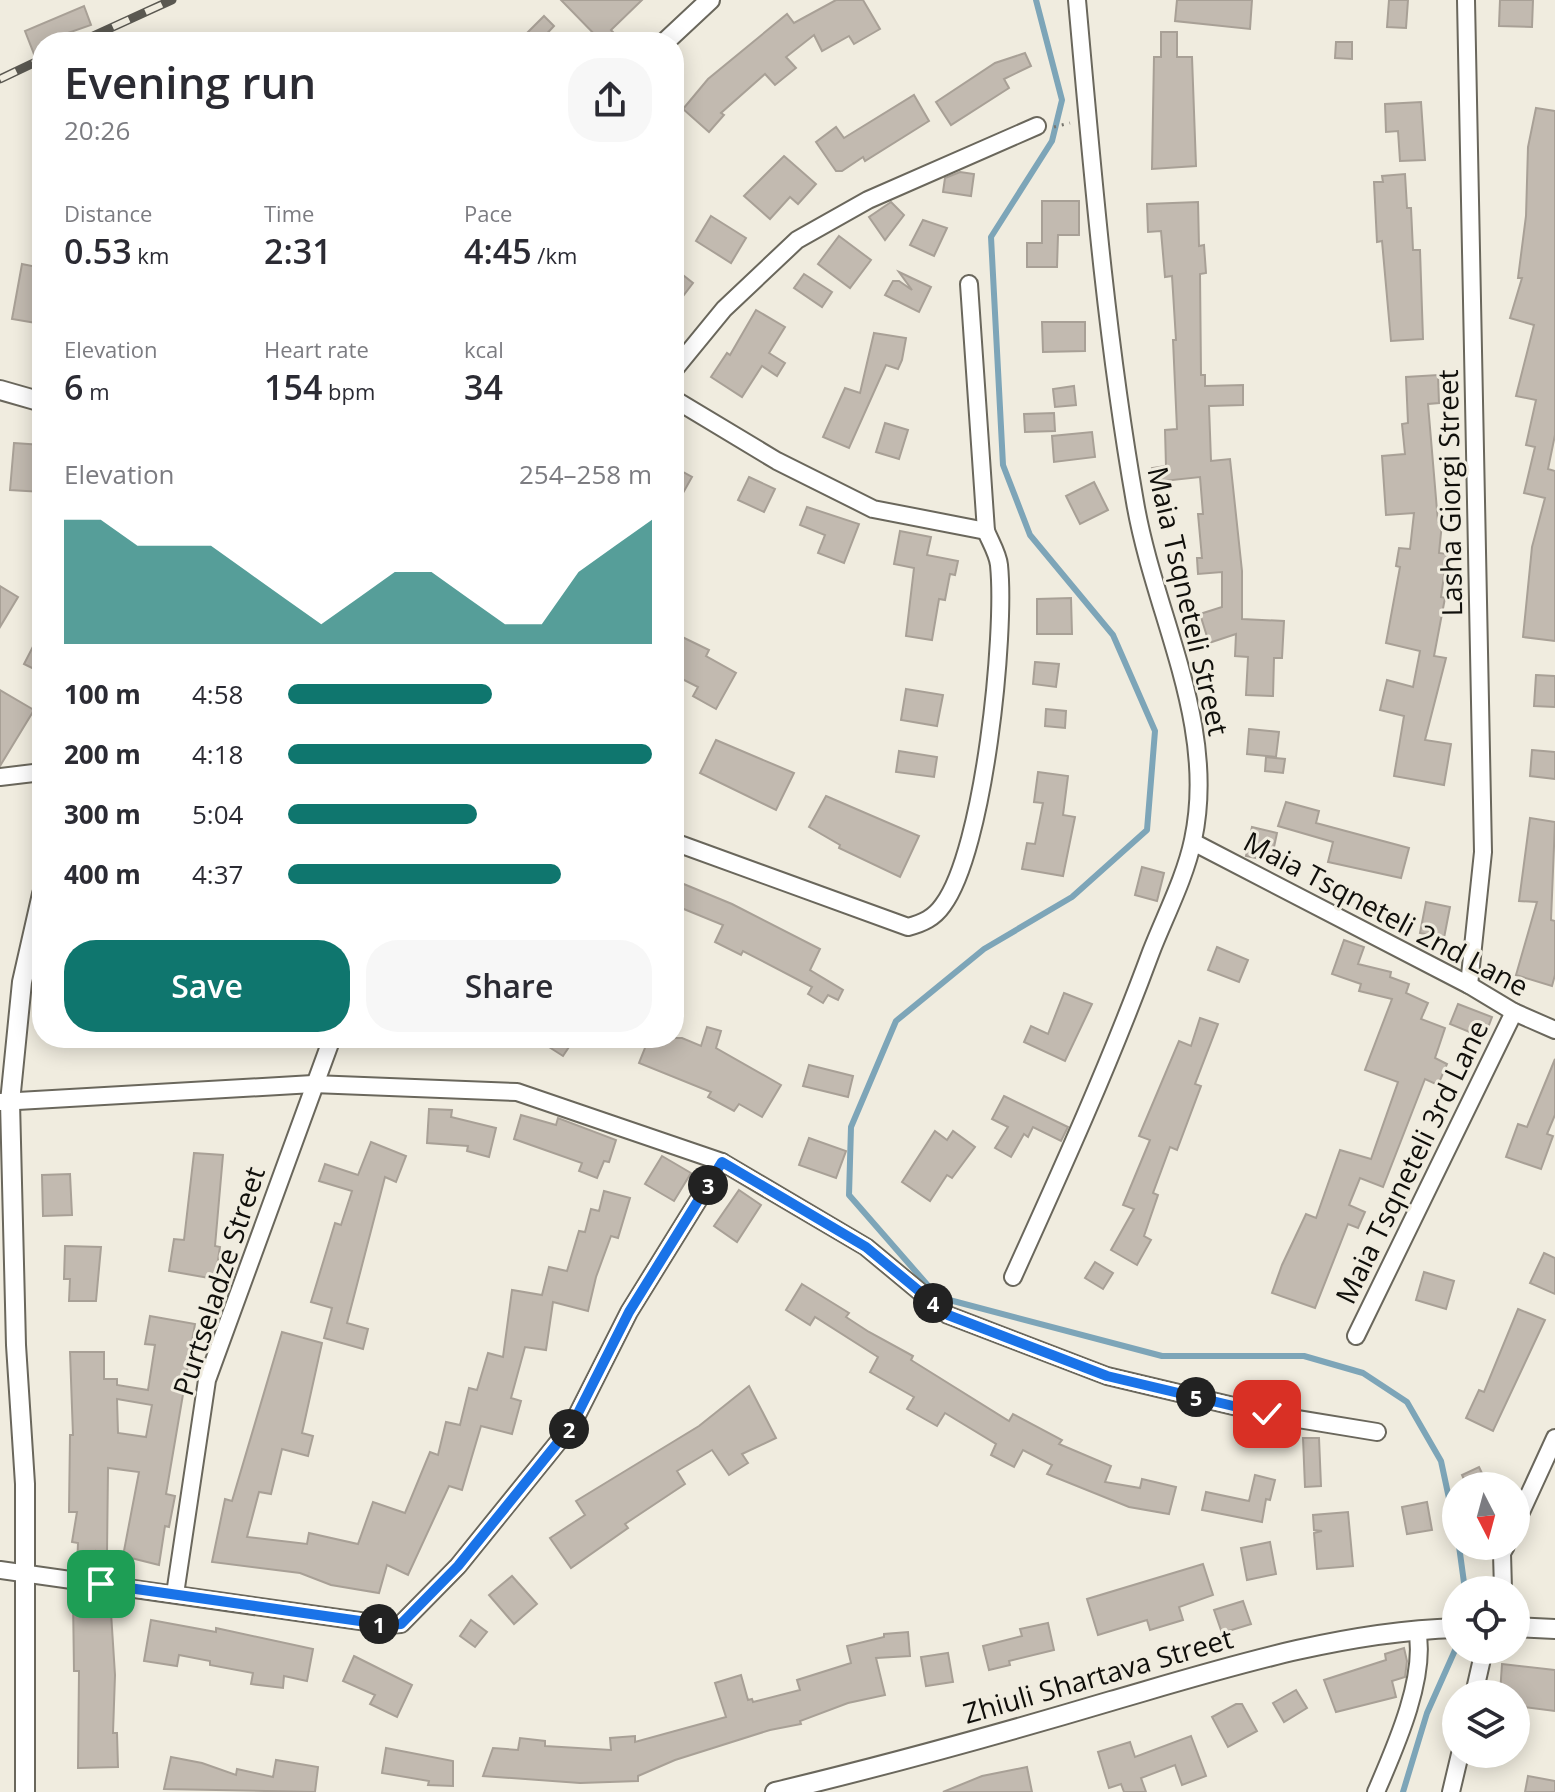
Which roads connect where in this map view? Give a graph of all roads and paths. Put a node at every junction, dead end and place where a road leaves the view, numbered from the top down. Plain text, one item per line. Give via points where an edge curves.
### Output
1 (710, 0) edge
2 (1077, 0) edge
3 (1466, 0) edge
4 (676, 32) edge
5 (1069, 123) dead end
6 (1041, 128) joint
7 (969, 284) dead end
8 (684, 358) edge
9 (0, 390) edge
10 (32, 399) edge
11 (684, 405) edge
12 (986, 531) junction
13 (32, 773) edge
14 (0, 777) edge
15 (1193, 842) junction
16 (684, 846) edge
17 (32, 938) edge
18 (1469, 985) junction
19 (1514, 1012) junction
20 (1555, 1030) edge
21 (328, 1048) edge
22 (313, 1084) junction
23 (5, 1102) edge
24 (722, 1162) junction
25 (1013, 1277) dead end
26 (1356, 1336) dead end
27 (1377, 1432) dead end
28 (1555, 1438) edge
29 (1530, 1492) edge
30 (0, 1570) edge
31 (27, 1574) junction
32 (175, 1594) junction
33 (1442, 1628) edge
34 (1530, 1628) edge
35 (1555, 1629) edge
36 (1417, 1630) junction
37 (1457, 1768) edge
38 (25, 1792) edge
39 (775, 1792) edge
40 (1376, 1792) edge
41 (1451, 1792) edge

1 - 4 street
2 - 15 street, Maia Tsqneteli Street via 1111,345 1135,506 1195,734 1199,794
3 - 18 street, Lasha Giorgi Street via 1483,852
5 - 6 path
6 - 8 street via 868,200 797,240 724,309
7 - 12 street
9 - 10 street
11 - 12 street via 777,461 873,509
12 - 16 street via 999,562 993,720 965,858 944,905 927,922 908,927
13 - 14 street
15 - 18 street, Maia Tsqneteli 2nd Lane
15 - 25 street, Maia Tsqneteli Street via 1107,1070
17 - 23 street
18 - 19 street, Maia Tsqneteli 2nd Lane
19 - 20 street, Maia Tsqneteli 2nd Lane
19 - 26 street, Maia Tsqneteli 3rd Lane
21 - 22 street, Purtseladze Street
22 - 23 street
22 - 24 street via 517,1092
22 - 32 street, Purtseladze Street via 207,1380
23 - 31 street
24 - 27 street via 866,1247 948,1315 1107,1376 1267,1414
24 - 32 street via 629,1312 572,1425 411,1617 388,1625
28 - 29 street
30 - 31 street
31 - 32 street
31 - 38 street
33 - 36 street, Zhiuli Shartava Street
34 - 35 street
36 - 39 street, Zhiuli Shartava Street via 1288,1650 914,1759
36 - 40 street via 1421,1651 1411,1697
37 - 41 street

